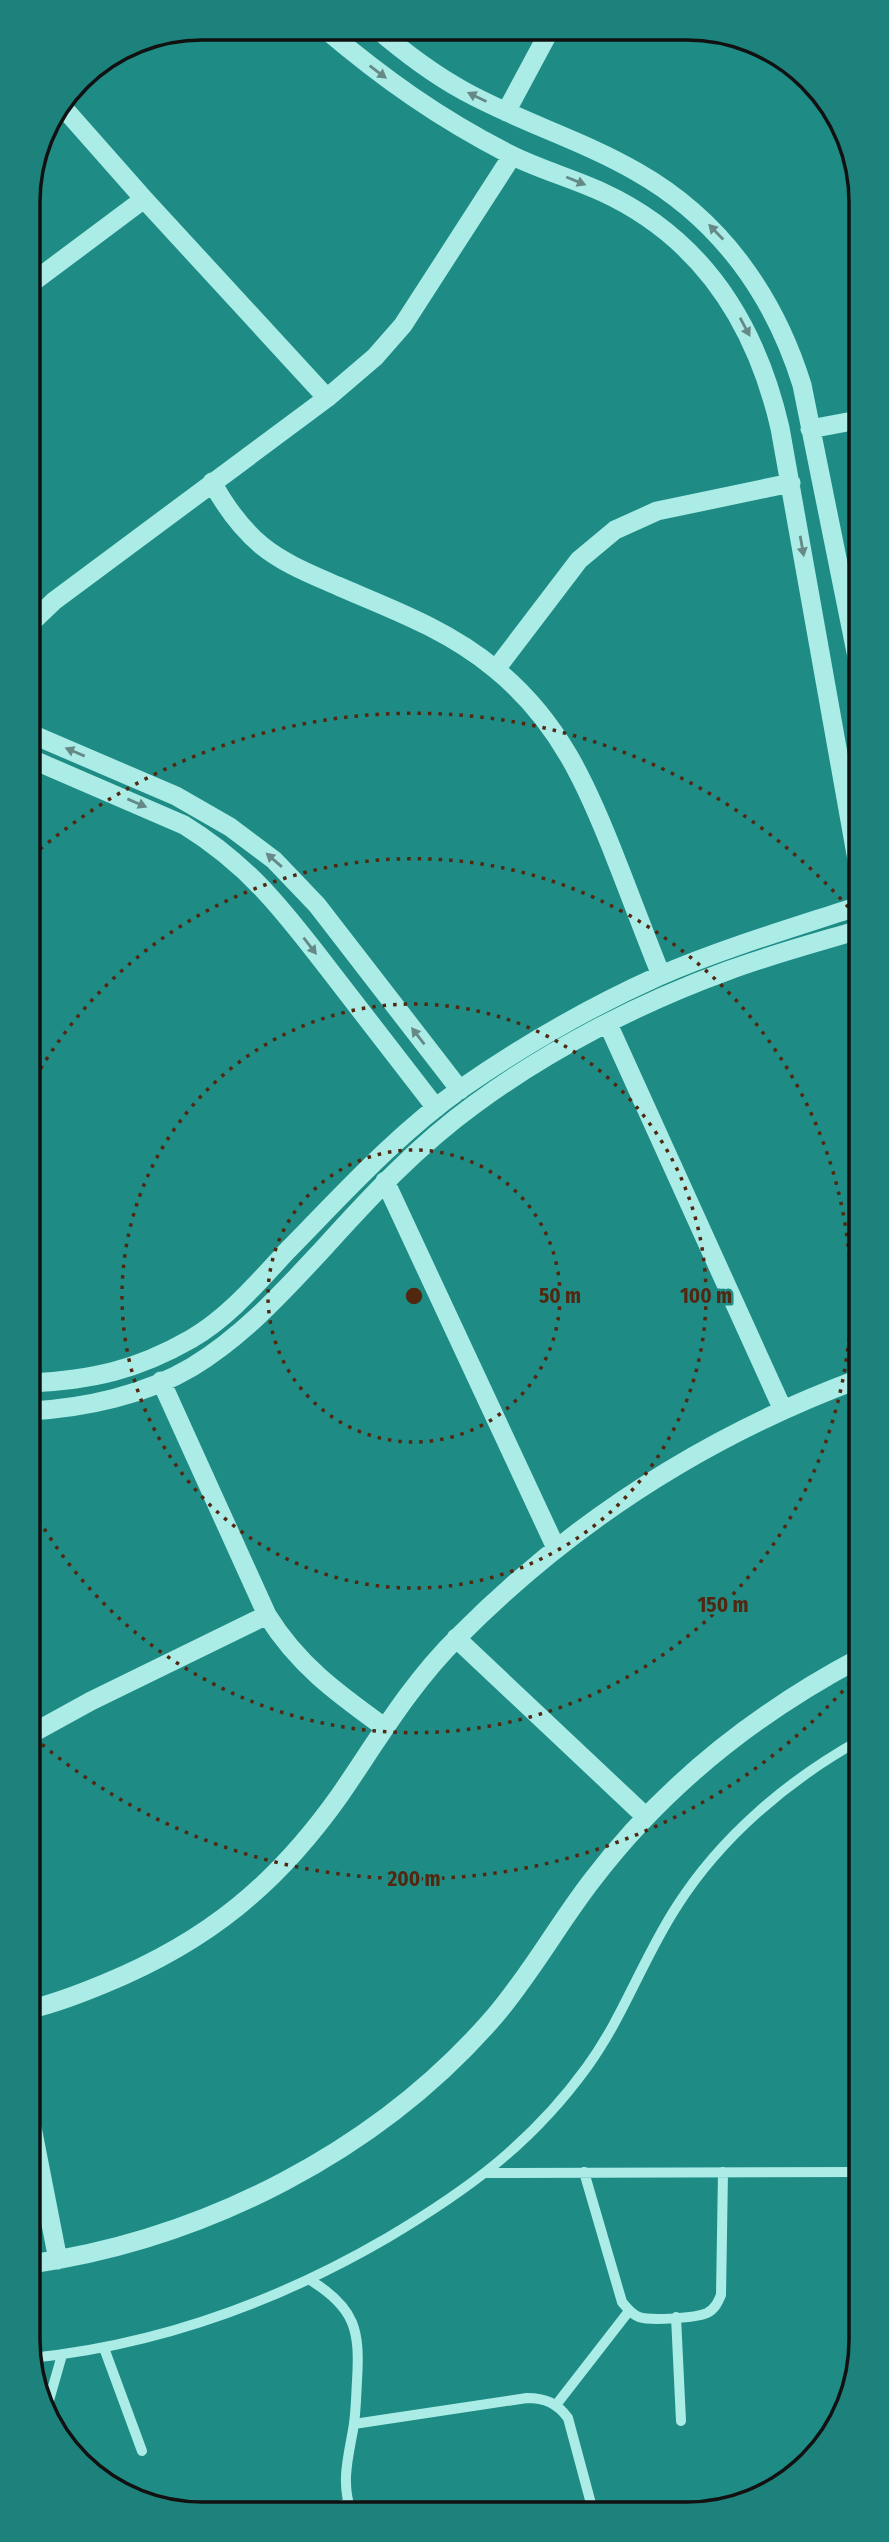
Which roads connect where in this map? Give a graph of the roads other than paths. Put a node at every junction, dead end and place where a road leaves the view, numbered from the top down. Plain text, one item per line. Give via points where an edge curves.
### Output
1 (544, 40) edge
2 (340, 41) edge
3 (392, 41) edge
4 (506, 112) junction
5 (68, 113) edge
6 (512, 156) junction
7 (144, 199) junction
8 (41, 276) edge
9 (327, 398) junction
10 (849, 422) edge
11 (810, 429) junction
12 (212, 482) junction
13 (791, 483) junction
14 (41, 614) edge
15 (849, 617) edge
16 (496, 669) junction
17 (41, 738) edge
18 (41, 763) edge
19 (849, 812) edge
20 (849, 909) edge
21 (849, 933) edge
22 (661, 975) junction
23 (608, 1024) junction
24 (460, 1090) junction
25 (436, 1108) junction
26 (385, 1181) junction
27 (161, 1381) junction
28 (40, 1383) edge
29 (848, 1383) edge
30 (40, 1409) edge
31 (783, 1410) junction
32 (556, 1548) junction
33 (267, 1615) junction
34 (456, 1638) junction
35 (848, 1664) edge
36 (384, 1727) junction
37 (40, 1729) edge
38 (848, 1747) edge
39 (646, 1817) junction
40 (40, 2006) edge
41 (40, 2168) edge
42 (584, 2172) junction
43 (723, 2172) junction
44 (848, 2172) edge
45 (486, 2173) junction
46 (58, 2260) junction
47 (40, 2263) edge
48 (310, 2280) junction
49 (629, 2311) junction
50 (676, 2317) junction
51 (104, 2348) junction
52 (62, 2355) junction
53 (42, 2357) edge
54 (50, 2396) edge
55 (556, 2404) junction
56 (681, 2421) dead end
57 (354, 2424) junction
58 (142, 2451) dead end
59 (349, 2502) edge
60 (591, 2502) edge

1 - 4 street
2 -> 6 street via 447,121
4 -> 3 street via 463,90
11 -> 4 street via 802,385 784,333 757,284 724,241 684,203 638,172
5 - 7 street
6 - 9 street via 403,325 375,357
6 -> 13 street via 624,203 666,231 702,266 732,305 756,350 773,397
7 - 8 street
7 - 9 street
9 - 12 street
10 - 11 street
11 - 15 street
12 - 14 street
12 - 16 street via 234,517 276,556 443,632
13 - 16 street via 657,511 615,530 579,560
13 -> 19 street
16 - 22 street via 542,716 577,767
24 -> 17 street via 317,905 274,860 185,800
18 -> 25 street via 184,825 244,868 278,904
20 - 22 street
21 - 23 street via 726,971
22 - 24 street via 560,1026
23 - 26 street via 476,1103
23 - 31 street
24 - 25 street
25 - 28 street via 375,1161 243,1298 194,1338 106,1375
26 - 27 street via 238,1335 192,1367
26 - 32 street
27 - 30 street via 113,1399
27 - 33 street
29 - 31 street
31 - 32 street via 668,1470
32 - 34 street
33 - 36 street via 306,1666
33 - 37 street
34 - 36 street
34 - 39 street
35 - 39 street via 746,1728
36 - 40 street via 310,1835 243,1904 164,1957
38 - 45 lane via 780,1794 716,1856 677,1906 626,2004 587,2066 541,2123
39 - 46 street via 594,1877 493,2018 430,2080 378,2122 294,2176 230,2207 123,2245
41 - 46 street
42 - 43 lane
42 - 45 lane
42 - 49 lane via 622,2302
43 - 44 lane
43 - 50 lane via 722,2295 707,2313
45 - 48 lane via 426,2215
46 - 47 street
48 - 51 lane via 221,2317
48 - 57 lane via 335,2298 354,2326 360,2358
49 - 50 lane via 639,2317
49 - 55 lane
50 - 56 lane
51 - 52 lane
51 - 58 lane
52 - 53 lane
52 - 54 lane
55 - 57 lane via 527,2398
55 - 60 lane via 571,2426
57 - 59 lane via 345,2478

